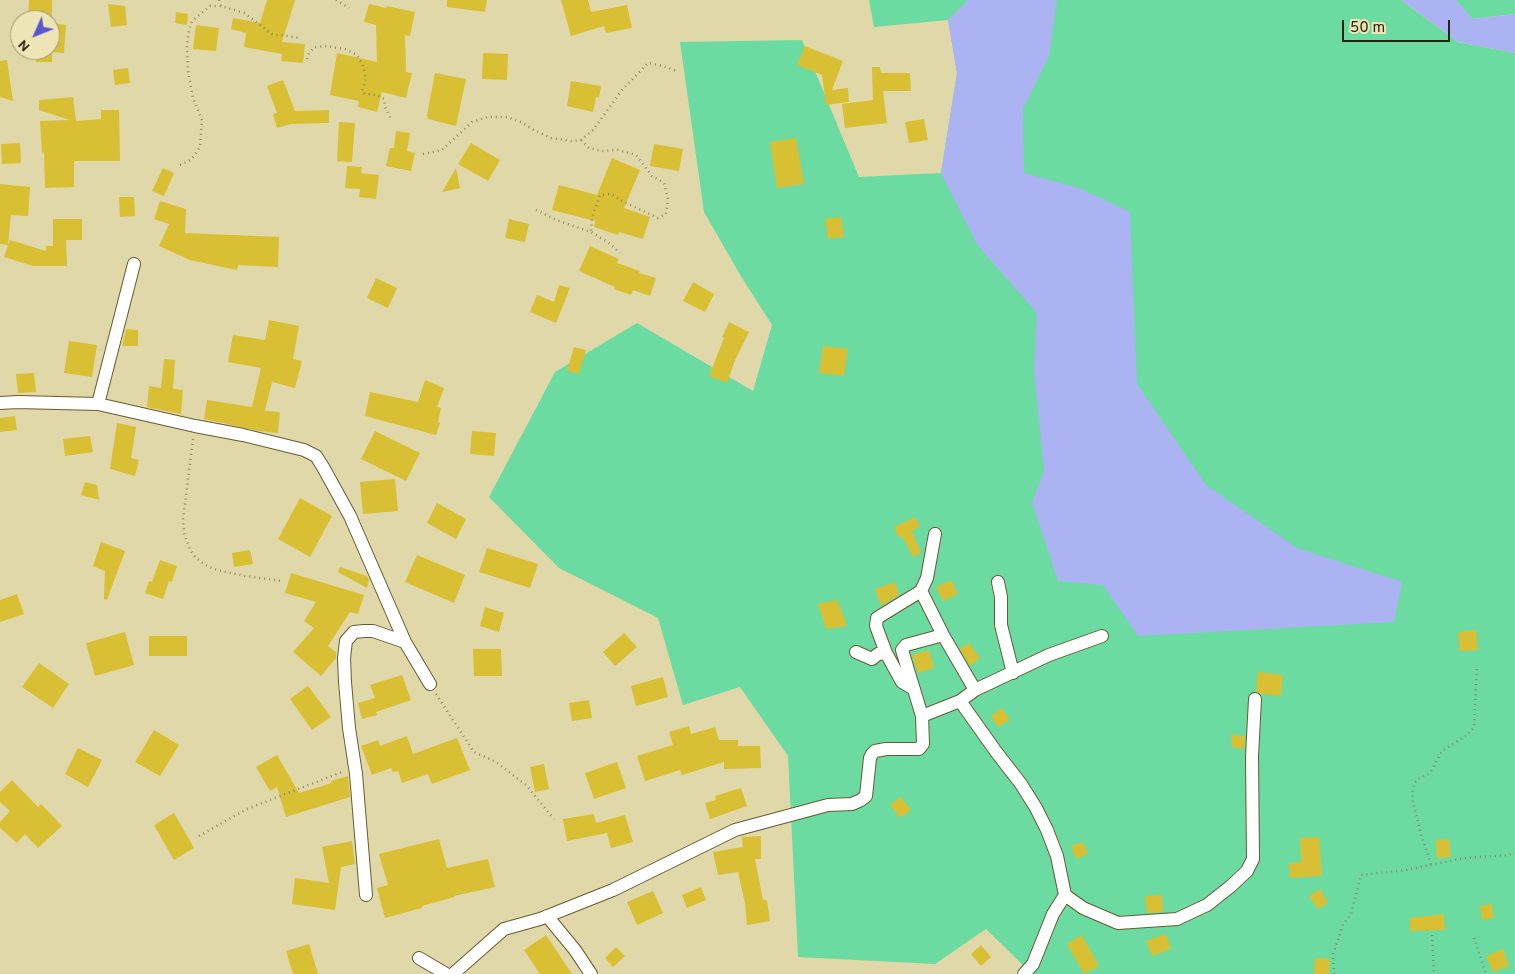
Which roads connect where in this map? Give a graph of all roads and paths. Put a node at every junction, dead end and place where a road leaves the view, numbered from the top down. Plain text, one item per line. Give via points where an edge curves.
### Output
1 (219, 0) edge
2 (336, 0) edge
3 (221, 6) junction
4 (349, 8) dead end
5 (300, 38) dead end
6 (307, 59) dead end
7 (677, 71) dead end
8 (392, 119) dead end
9 (581, 140) junction
10 (423, 154) dead end
11 (180, 165) dead end
12 (536, 210) dead end
13 (591, 232) junction
14 (620, 253) dead end
15 (134, 264) dead end
16 (0, 404) edge
17 (98, 404) junction
18 (195, 426) junction
19 (935, 534) dead end
20 (282, 581) dead end
21 (998, 582) dead end
22 (921, 591) junction
23 (943, 635) junction
24 (1102, 636) dead end
25 (405, 642) junction
26 (856, 652) dead end
27 (886, 653) junction
28 (1477, 666) dead end
29 (1013, 673) junction
30 (430, 684) joint
31 (914, 688) junction
32 (975, 690) junction
33 (1255, 699) dead end
34 (960, 702) junction
35 (922, 716) junction
36 (355, 767) junction
37 (554, 819) dead end
38 (199, 836) dead end
39 (1515, 853) edge
40 (1431, 864) junction
41 (366, 895) dead end
42 (1065, 895) junction
43 (547, 916) junction
44 (1432, 935) dead end
45 (1474, 938) dead end
46 (419, 958) dead end
47 (446, 974) edge
48 (453, 974) edge
49 (591, 974) edge
50 (1024, 974) edge
51 (1334, 974) edge
52 (1434, 974) edge
53 (1486, 974) edge

1 - 3 path
2 - 4 path
3 - 5 path via 244,13 272,34
3 - 11 path via 210,6 192,21 189,30 188,71 193,98 202,120 200,146 191,160
6 - 8 path via 315,47 325,46 357,55 366,78 362,92 384,99
7 - 9 path via 648,63
9 - 10 path via 551,138 507,117 488,117 472,122 442,150
9 - 13 path via 589,148 636,155 652,176 664,184 668,199 666,214 658,218 611,194 600,195
12 - 13 path
13 - 14 path
15 - 17 street
16 - 17 street
17 - 18 street
18 - 20 path via 183,520 190,550 196,558 217,570
18 - 25 street via 252,437 316,456 350,516
19 - 22 street via 927,578
21 - 29 street via 1001,625
22 - 23 street
22 - 27 street via 877,618 876,626
23 - 31 street via 906,645 902,650
23 - 32 street
24 - 29 street via 1048,655
25 - 30 street
25 - 36 street via 364,631 354,632 346,642 345,682
26 - 27 street via 872,658
27 - 31 street via 902,682
28 - 40 path via 1474,727 1442,751 1430,774 1414,784 1413,802
29 - 32 street
30 - 37 path via 474,752 496,762 526,785
31 - 35 street
32 - 34 street
33 - 42 street via 1252,756 1254,859 1247,871 1207,905 1177,919 1118,923 1083,908
34 - 35 street
34 - 42 street via 1036,808 1057,856
35 - 43 street via 923,744 919,749 886,749 872,754 866,796 861,800 852,804 828,805 735,830 613,890
36 - 38 path via 264,801
36 - 41 street
39 - 40 path
40 - 51 path via 1361,876 1351,914 1343,925 1333,954
42 - 50 street via 1053,914 1033,964
43 - 48 street via 504,929
43 - 49 street
44 - 52 path
45 - 53 path
46 - 47 street

